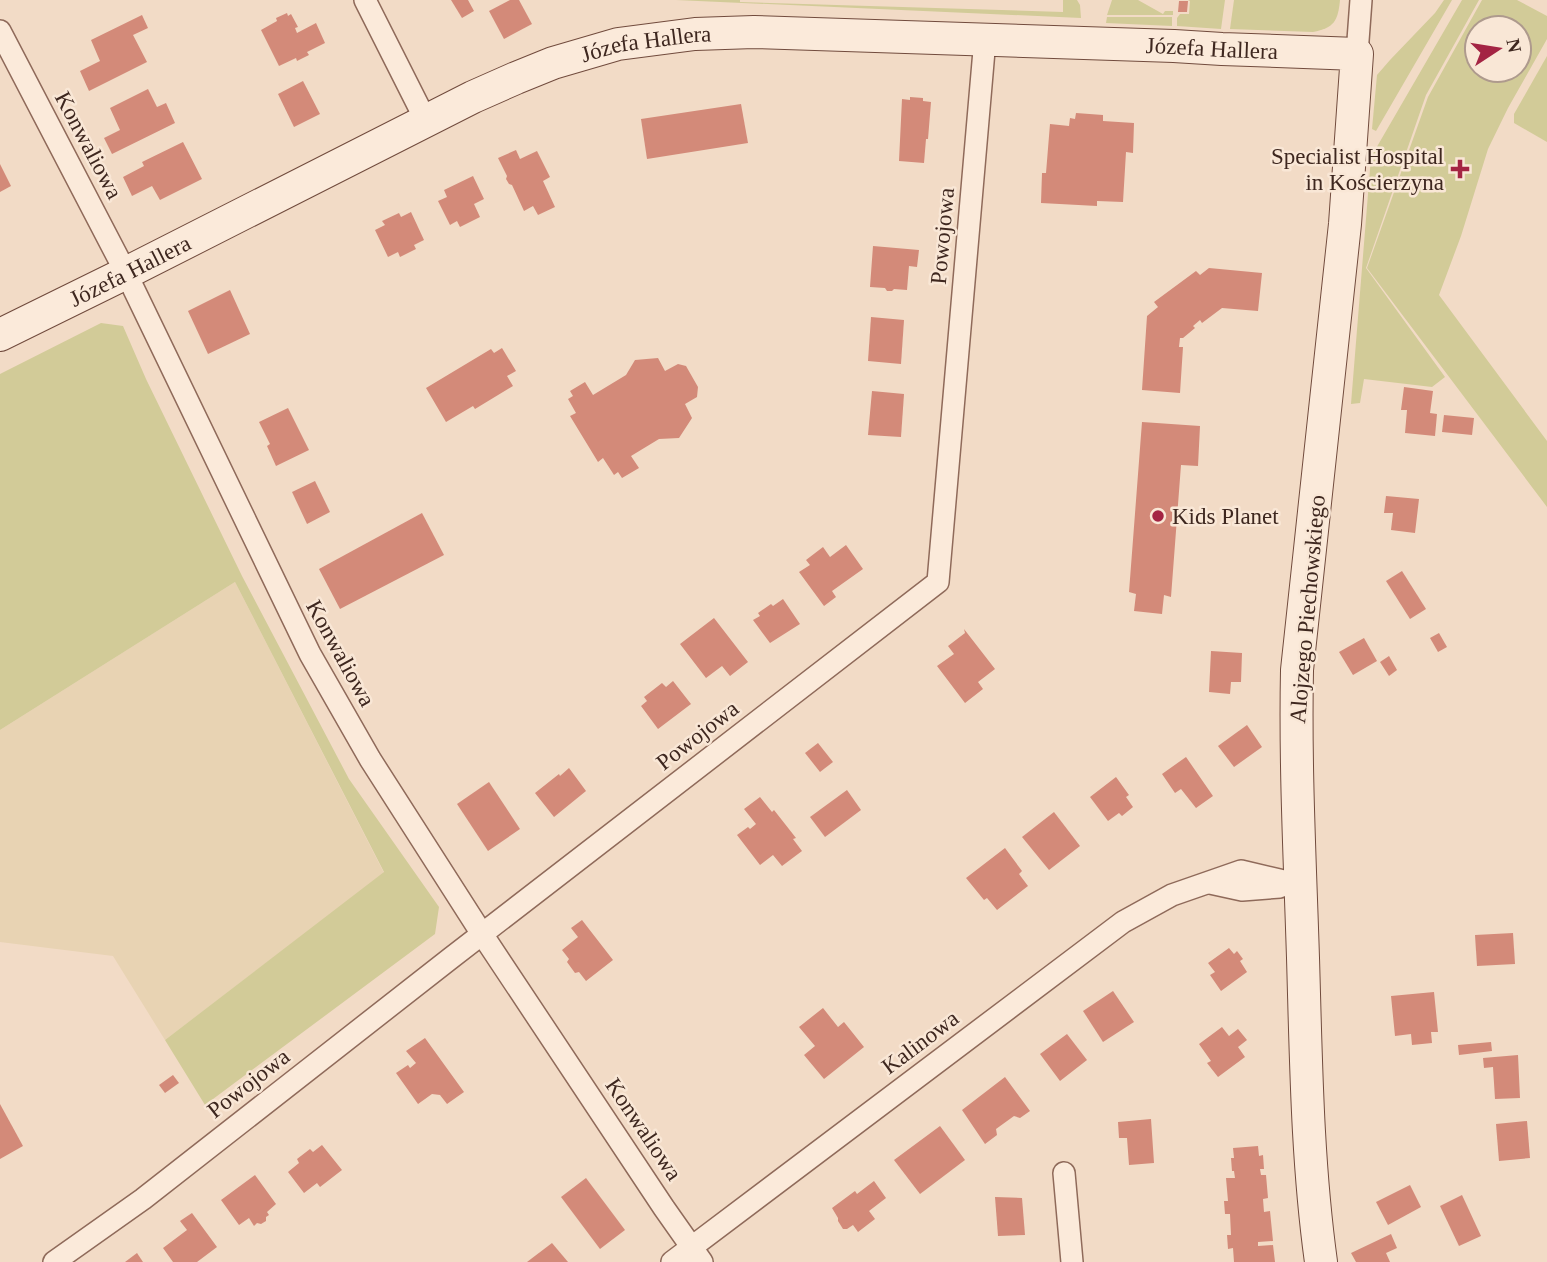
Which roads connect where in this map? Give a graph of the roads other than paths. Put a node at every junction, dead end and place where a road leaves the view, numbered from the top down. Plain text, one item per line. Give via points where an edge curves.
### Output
1 (365, 0) edge
2 (1361, 0) edge
3 (0, 31) edge
4 (985, 39) junction
5 (1357, 54) junction
6 (426, 121) junction
7 (126, 274) junction
8 (0, 335) edge
9 (1301, 885) junction
10 (482, 934) junction
11 (1064, 1173) dead end
12 (697, 1254) edge
13 (54, 1262) edge
14 (672, 1262) edge
15 (1072, 1262) edge
16 (1321, 1262) edge

1 - 6 street
2 - 5 street, Alojzego Piechowskiego
3 - 7 street, Konwaliowa
4 - 5 street, Józefa Hallera
4 - 6 street, Józefa Hallera via 723,32 662,37 553,63
4 - 10 street, Powojowa via 938,582
5 - 9 street, Alojzego Piechowskiego via 1345,224 1297,670
6 - 7 street, Józefa Hallera
7 - 8 street, Józefa Hallera
7 - 10 street, Konwaliowa via 310,654 370,759
9 - 12 street, Kalinowa via 1241,871 1172,895 1123,922
9 - 16 street, Alojzego Piechowskiego via 1311,1164
10 - 12 street, Konwaliowa
10 - 13 street, Powojowa via 143,1199
11 - 15 street
12 - 14 street, Kalinowa

